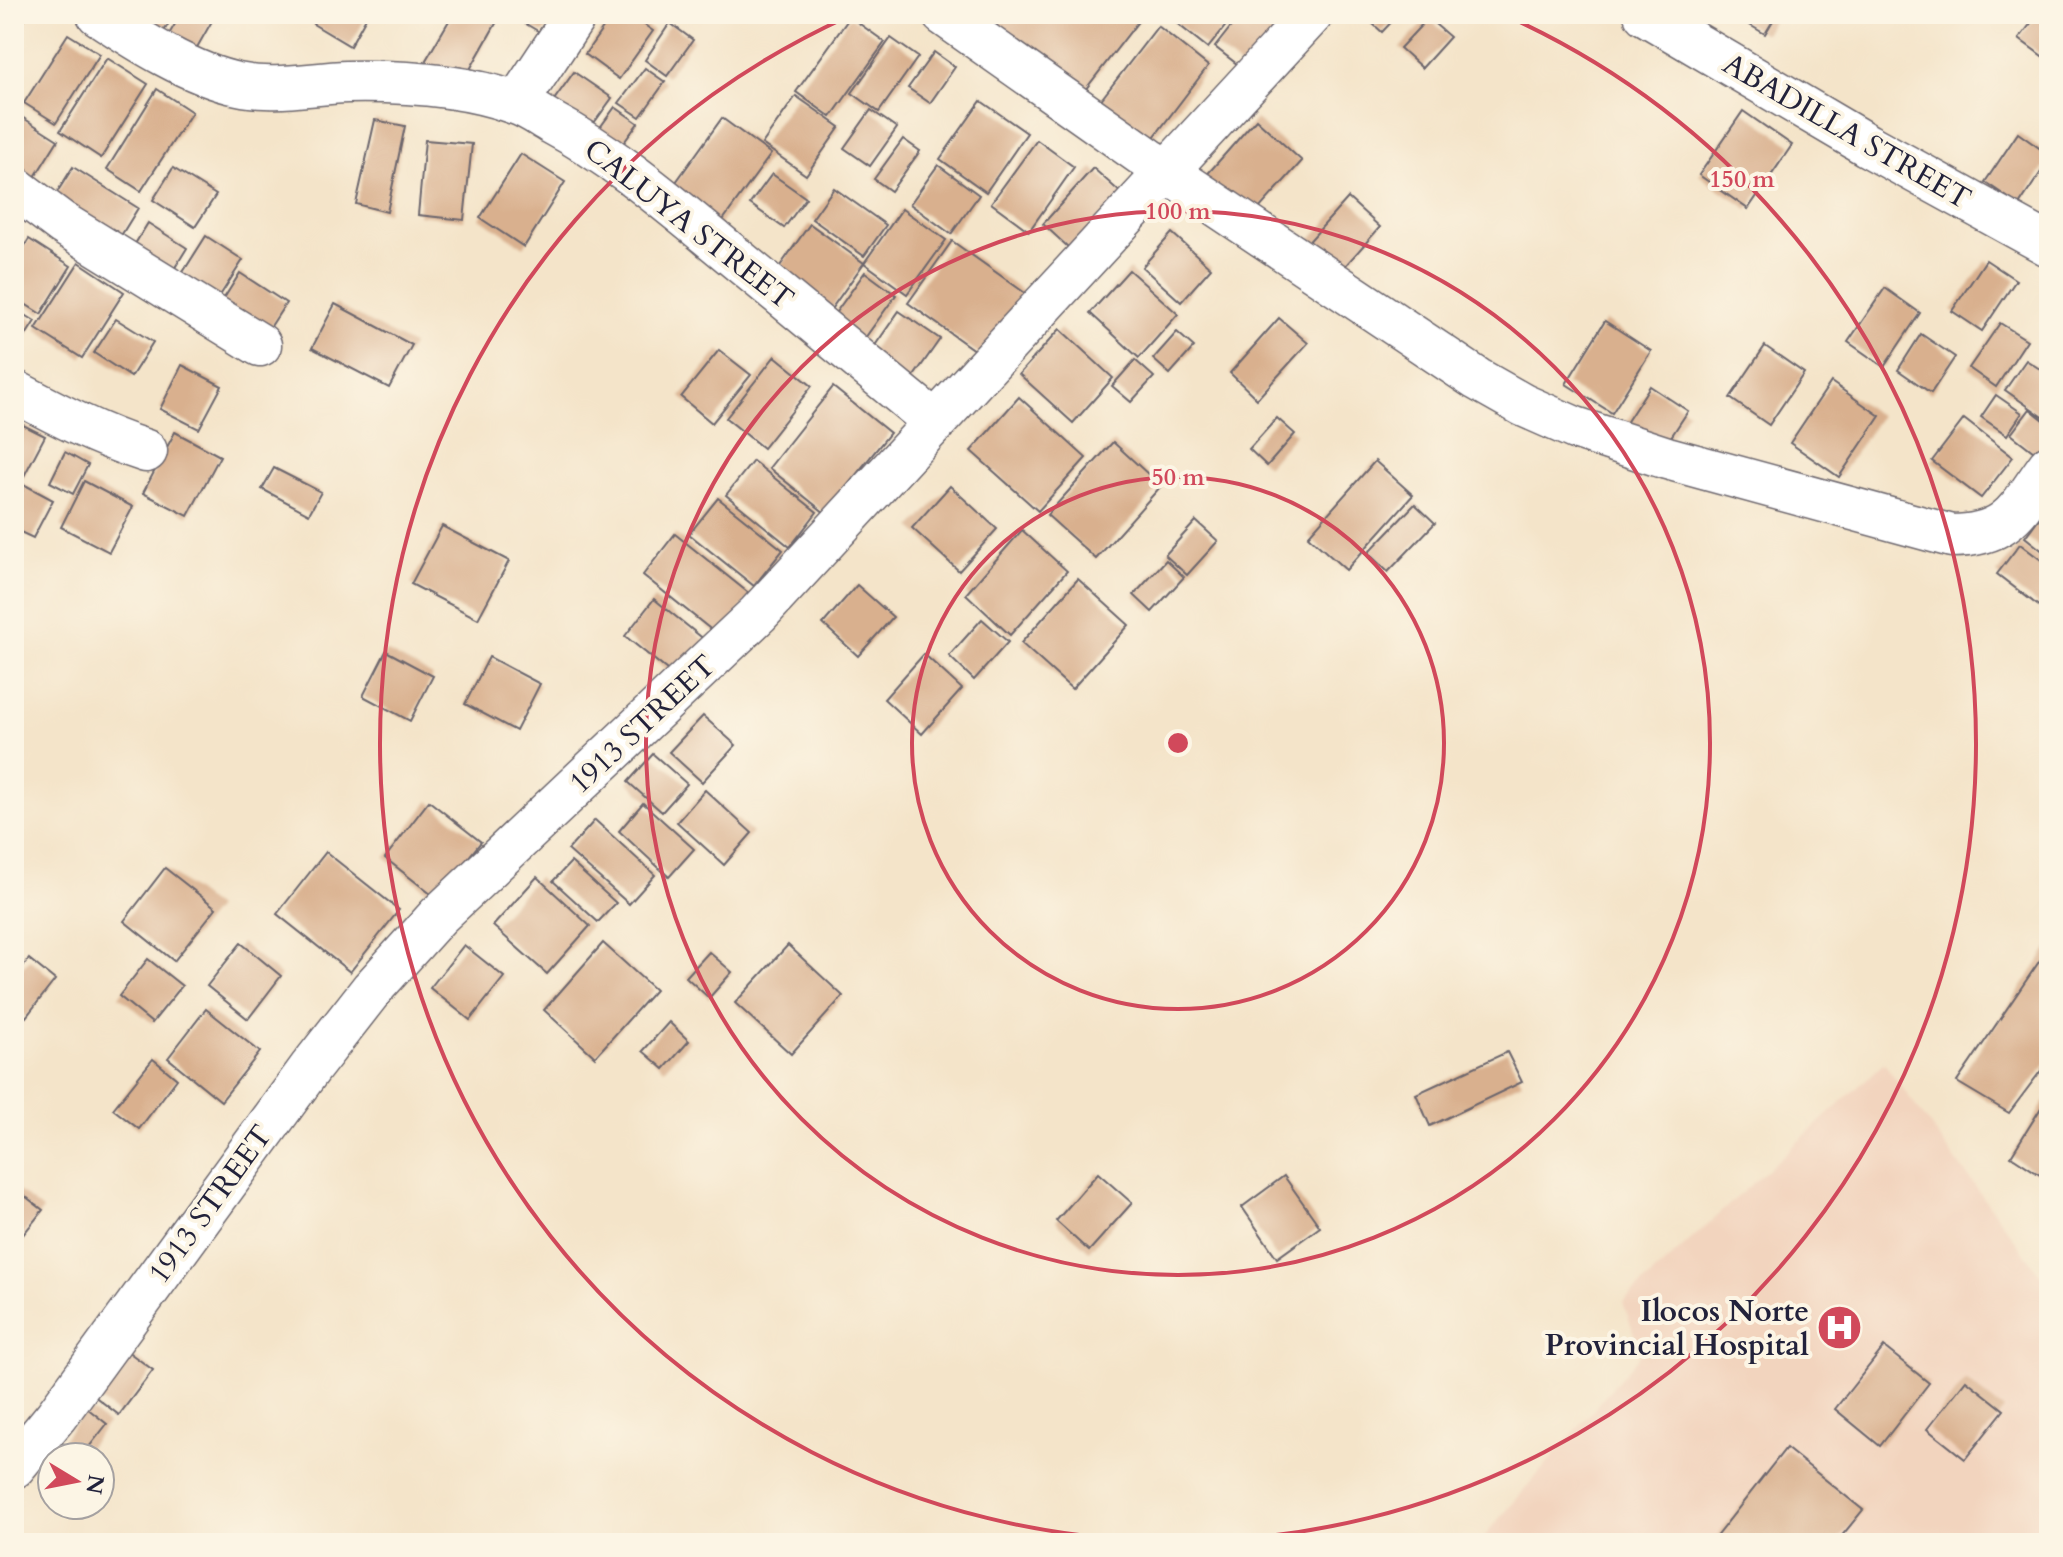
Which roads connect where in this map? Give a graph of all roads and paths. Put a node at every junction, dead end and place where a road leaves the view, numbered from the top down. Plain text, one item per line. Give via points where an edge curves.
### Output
1 (98, 14) edge
2 (576, 14) edge
3 (943, 14) edge
4 (1312, 14) edge
5 (1645, 14) edge
6 (517, 103) junction
7 (1167, 172) junction
8 (14, 187) edge
9 (2049, 245) edge
10 (260, 345) dead end
11 (14, 391) edge
12 (934, 421) junction
13 (146, 451) dead end
14 (2049, 466) edge
15 (14, 1467) edge

1 - 6 street, CALUYA STREET via 186,65 240,85 427,85
2 - 6 street
3 - 7 street
4 - 7 street, 1913 STREET
5 - 9 street, ABADILLA STREET
6 - 12 street, CALUYA STREET via 631,172
7 - 12 street, 1913 STREET
7 - 14 street via 1477,379 1575,428 1952,536 1990,531 2011,518
8 - 10 street via 62,223
11 - 13 street via 70,421
12 - 15 street, 1913 STREET via 758,614 438,916 372,989

